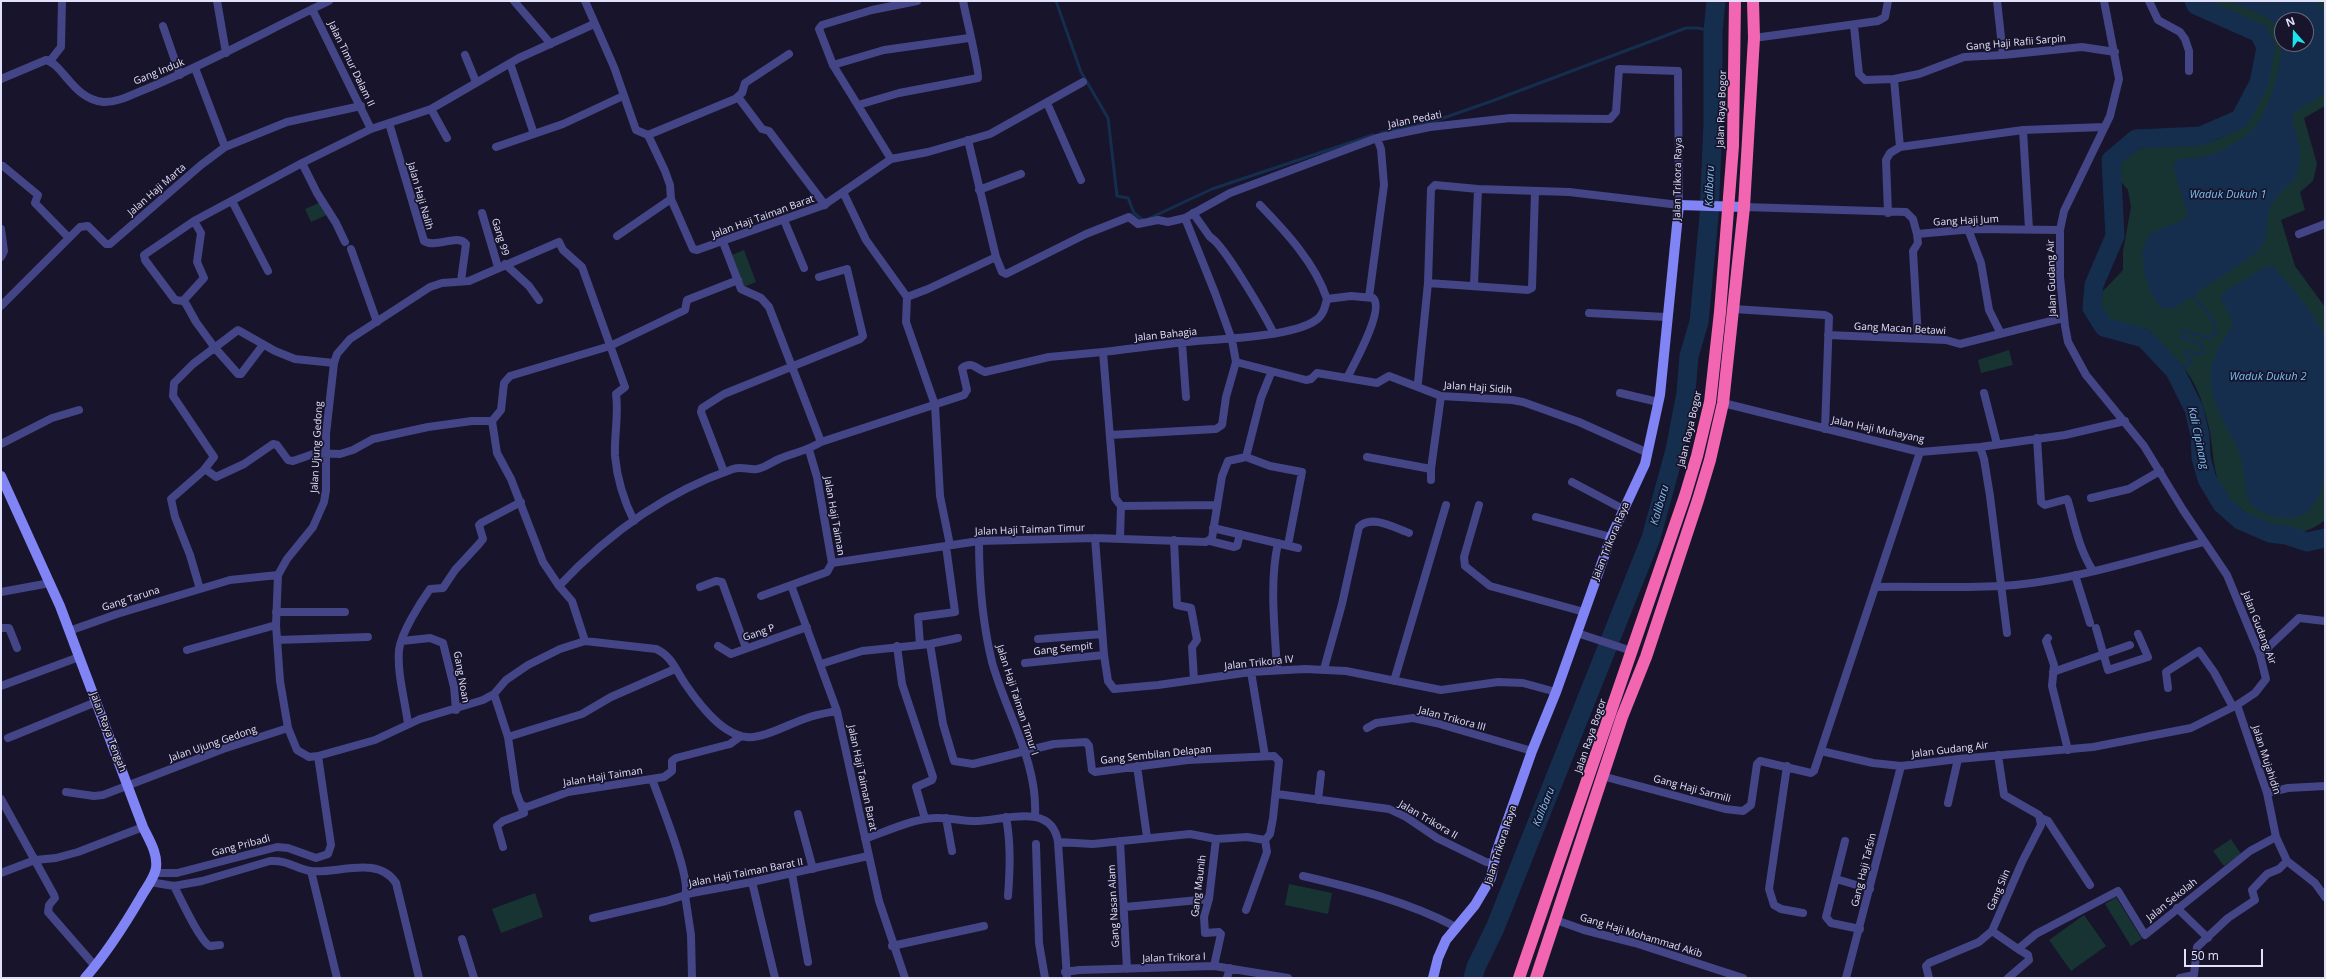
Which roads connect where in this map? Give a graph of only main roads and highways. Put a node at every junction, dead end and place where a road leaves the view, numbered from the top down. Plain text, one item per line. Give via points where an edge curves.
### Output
1 (1735, 1) edge
2 (1753, 1) edge
3 (1701, 441) junction
4 (1714, 444) junction
5 (1519, 978) edge
6 (1536, 978) edge

1 - 3 highway, Jalan Raya Bogor via 1733,146 1725,206 1725,260 1710,402
2 - 4 highway via 1754,38 1744,206 1723,404
3 - 4 highway
3 - 5 highway, Jalan Raya Bogor via 1685,496 1627,650
4 - 6 highway via 1646,657 1602,776

